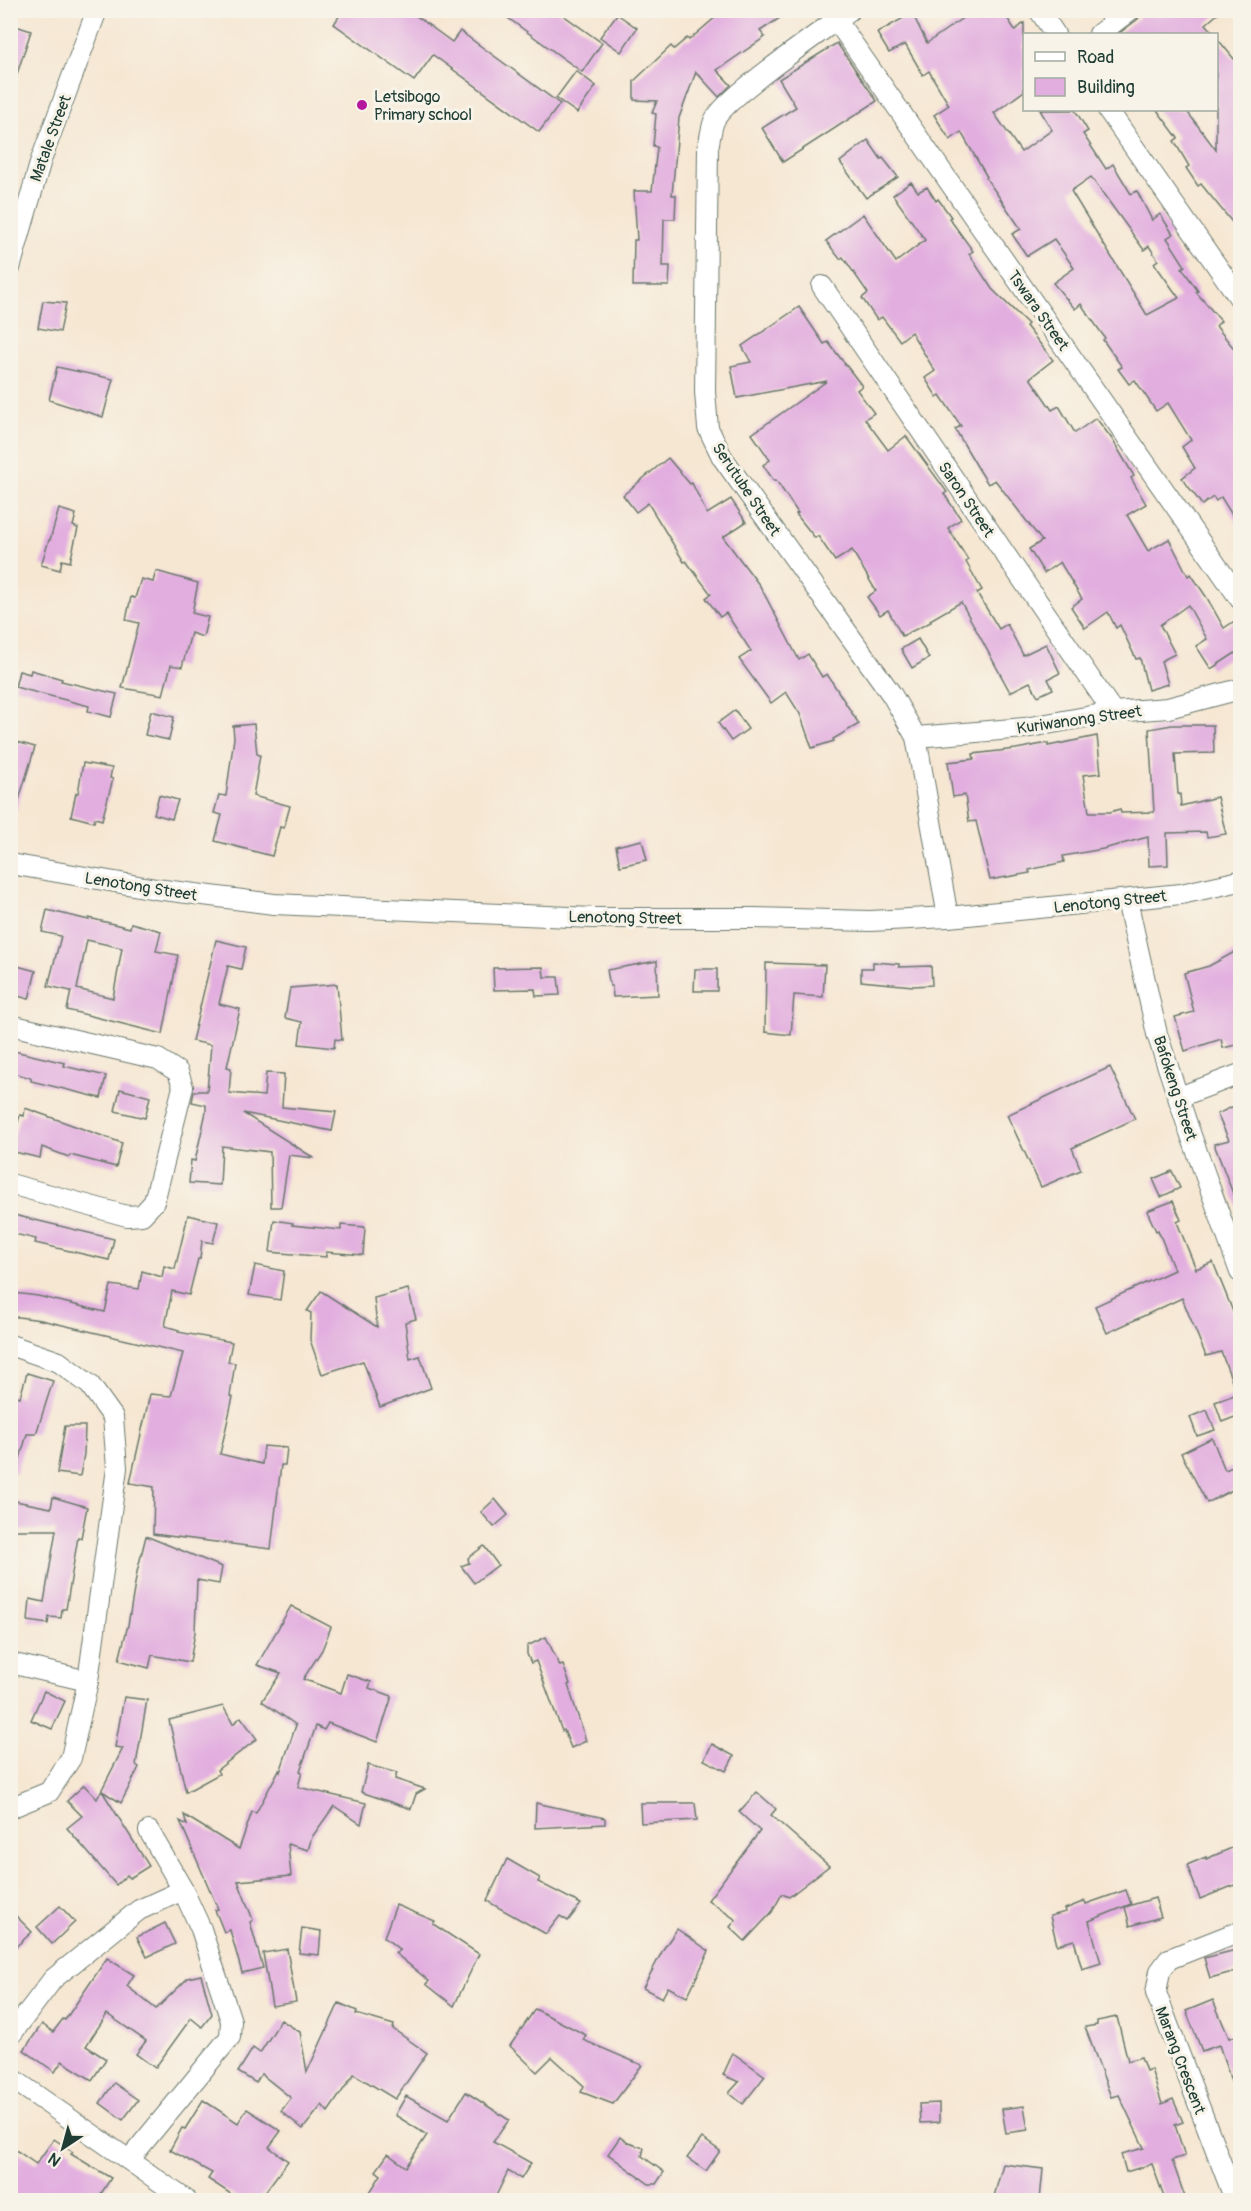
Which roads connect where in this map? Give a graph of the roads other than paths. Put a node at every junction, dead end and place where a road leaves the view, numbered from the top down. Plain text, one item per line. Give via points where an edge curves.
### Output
1 (97, 10) edge
2 (1039, 10) edge
3 (1130, 10) edge
4 (843, 16) edge
5 (1054, 33) edge
6 (1100, 33) edge
7 (1109, 111) edge
8 (10, 268) edge
9 (822, 286) dead end
10 (1240, 299) edge
11 (1240, 599) edge
12 (1240, 689) edge
13 (1113, 712) junction
14 (916, 737) junction
15 (10, 864) edge
16 (1240, 880) edge
17 (1127, 900) junction
18 (948, 917) junction
19 (10, 1025) edge
20 (1240, 1074) edge
21 (1179, 1097) junction
22 (10, 1184) edge
23 (1239, 1266) edge
24 (10, 1345) edge
25 (10, 1662) edge
26 (88, 1681) junction
27 (10, 1808) edge
28 (149, 1831) dead end
29 (183, 1890) junction
30 (1240, 1931) edge
31 (10, 2036) edge
32 (10, 2077) edge
33 (129, 2160) junction
34 (186, 2200) edge
35 (1235, 2200) edge

1 - 8 street, Matale Street via 41,160
2 - 5 street
3 - 6 street
4 - 11 street, Tswara Street
4 - 14 street, Serutube Street via 752,84 715,120 708,148 708,428 722,457 892,695
7 - 10 street
9 - 13 street, Saron Street
12 - 13 street, Kuriwanong Street via 1168,708
13 - 14 street, Kuriwanong Street via 1025,728
14 - 18 street, Serutube Street
15 - 18 street, Lenotong Street via 156,889 332,908 593,918 870,921
16 - 17 street, Lenotong Street via 1181,894
17 - 18 street, Lenotong Street
17 - 21 street, Bafokeng Street via 1157,1034
19 - 22 street via 158,1059 178,1072 183,1087 154,1202 142,1215 127,1216
20 - 21 street
21 - 23 street, Bafokeng Street
24 - 26 street via 59,1362 90,1385 113,1417 117,1468
25 - 26 street
26 - 27 street via 71,1758 49,1792
28 - 29 street
29 - 31 street via 139,1910 53,1979
29 - 33 street via 201,1929 231,2021 230,2037
30 - 35 street, Marang Crescent via 1169,1959 1160,1971 1156,1993
32 - 33 street
33 - 34 street

